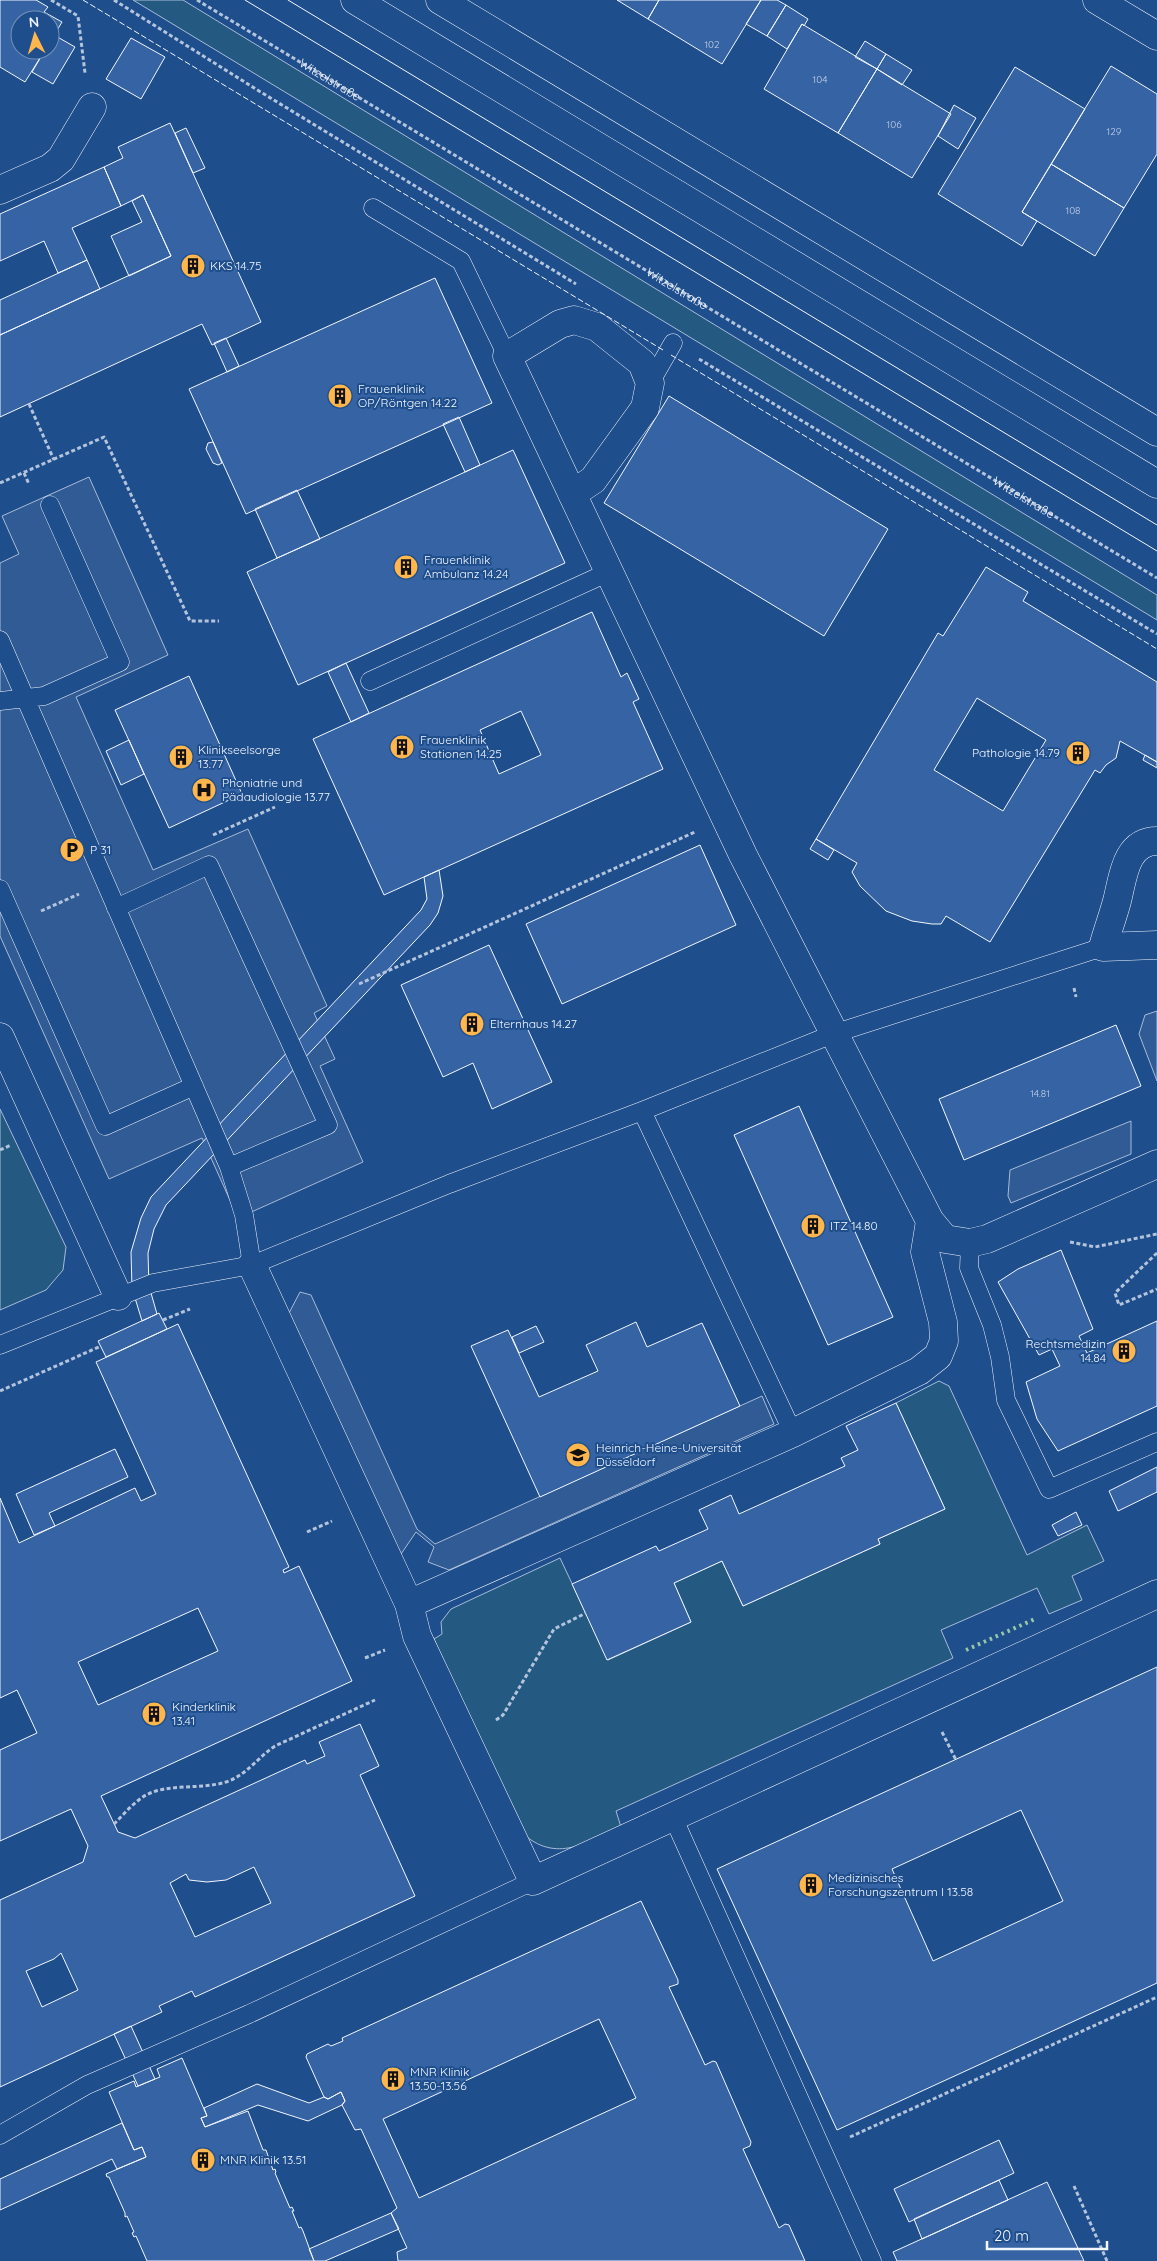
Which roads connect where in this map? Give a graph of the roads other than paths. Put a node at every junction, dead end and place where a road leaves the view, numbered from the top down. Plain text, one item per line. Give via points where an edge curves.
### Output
1 (355, 0) edge
2 (440, 0) edge
3 (1097, 0) edge
4 (1157, 36) edge
5 (92, 107) road end
6 (0, 190) edge
7 (374, 208) dead end
8 (673, 343) dead end
9 (507, 356) junction
10 (650, 383) junction
11 (1155, 425) edge
12 (1157, 484) edge
13 (572, 494) junction
14 (50, 505) dead end
15 (610, 572) junction
16 (0, 640) edge
17 (370, 681) dead end
18 (25, 697) junction
19 (0, 701) edge
20 (1157, 842) edge
21 (0, 889) edge
22 (116, 908) junction
23 (1157, 945) edge
24 (1102, 947) junction
25 (833, 1034) junction
26 (0, 1037) edge
27 (194, 1086) junction
28 (642, 1111) junction
29 (1157, 1164) edge
30 (229, 1168) junction
31 (930, 1221) junction
32 (970, 1243) junction
33 (252, 1265) junction
34 (118, 1296) junction
35 (0, 1345) edge
36 (793, 1433) junction
37 (1157, 1442) edge
38 (1157, 1594) edge
39 (409, 1604) junction
40 (673, 1817) junction
41 (533, 1881) junction
42 (0, 2135) edge
43 (872, 2261) edge

1 - 12 street
2 - 11 street
3 - 4 street
5 - 6 street via 61,159 50,168
7 - 9 lane via 461,261
8 - 10 lane
9 - 10 street via 560,324 574,320 597,327 642,363
9 - 13 street
10 - 13 street via 646,408 593,480
13 - 15 street
14 - 18 lane via 120,662 44,696
15 - 17 lane
15 - 25 street
16 - 18 lane
18 - 19 lane
18 - 22 lane
20 - 24 street via 1138,847 1125,864
21 - 27 lane via 105,1126
22 - 27 lane
22 - 30 lane via 209,865 328,1125
23 - 24 street
24 - 25 lane
25 - 28 lane
25 - 31 street
26 - 34 street
27 - 30 lane
28 - 33 lane via 449,1184
28 - 36 lane
29 - 32 street via 987,1239
30 - 33 lane via 244,1215
31 - 32 street via 945,1239
31 - 36 street via 925,1252 943,1322 944,1341 938,1356 919,1370
32 - 37 lane via 968,1268 992,1325 1006,1400 1049,1489
33 - 34 lane via 153,1283
33 - 39 street
34 - 35 lane
36 - 39 street
38 - 40 street
39 - 41 street via 417,1636
40 - 41 street
40 - 43 lane
41 - 42 lane via 249,2014 87,2085

